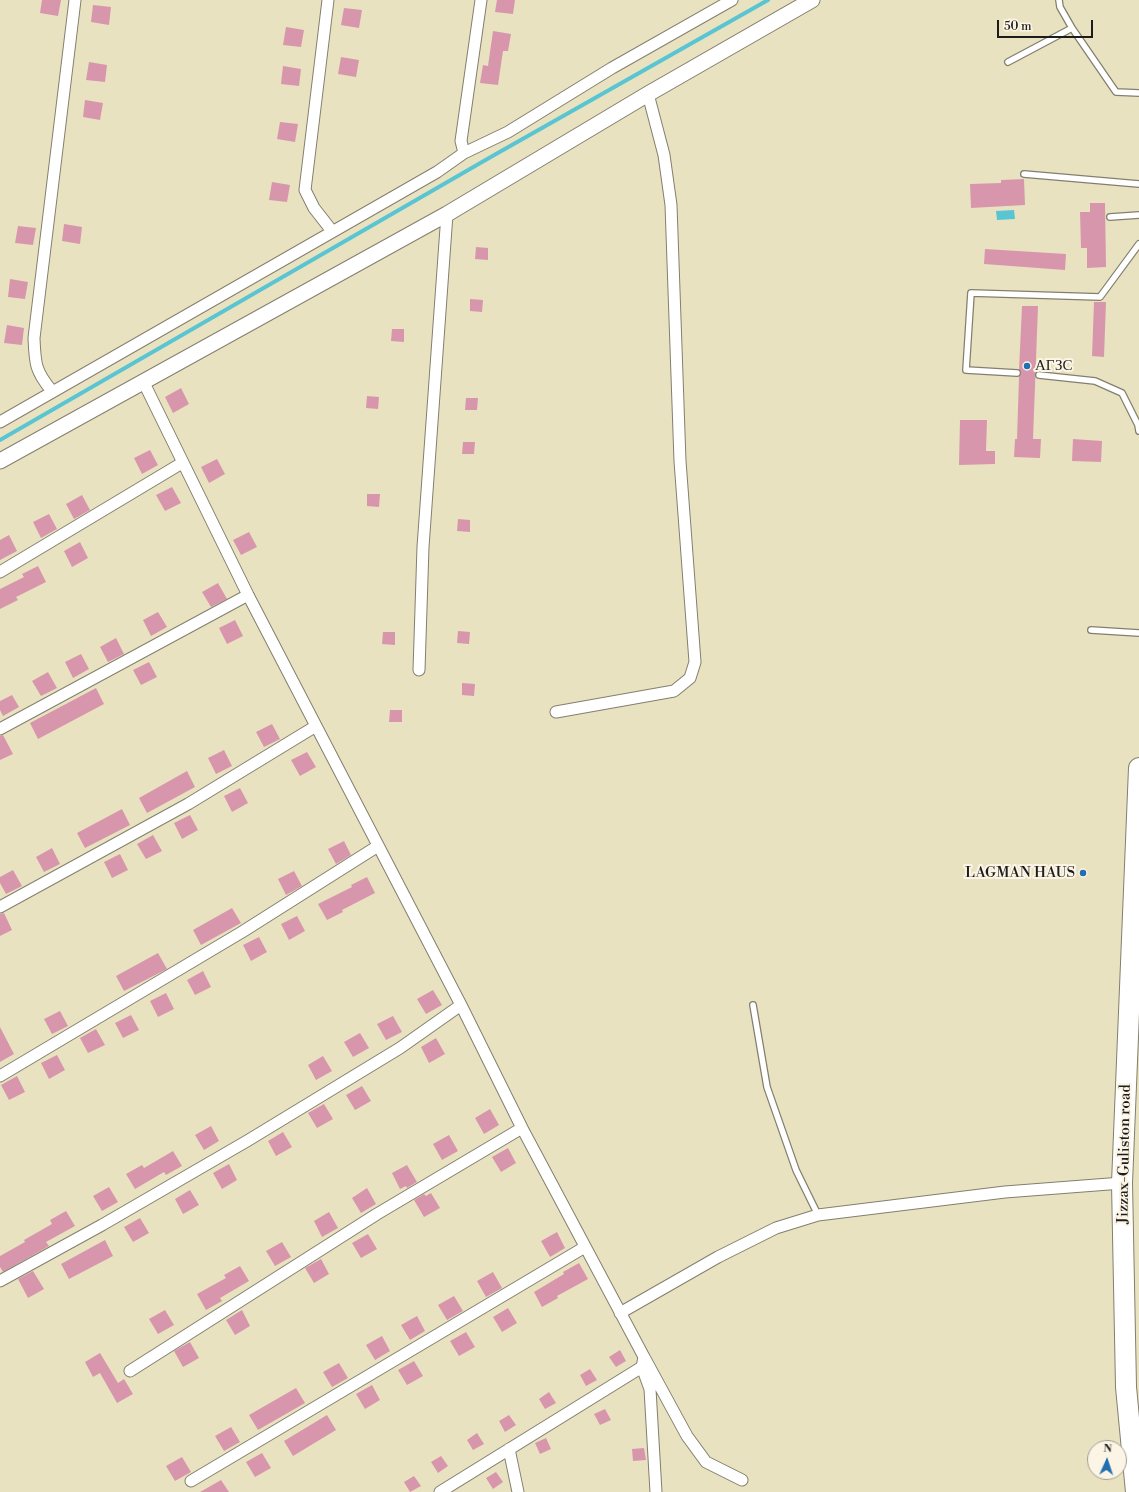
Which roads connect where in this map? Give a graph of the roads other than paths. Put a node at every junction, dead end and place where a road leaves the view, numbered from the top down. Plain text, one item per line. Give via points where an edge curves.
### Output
1 (75, 0) edge
2 (328, 0) edge
3 (482, 0) edge
4 (732, 0) edge
5 (812, 0) edge
6 (1059, 0) edge
7 (1072, 28) junction
8 (1008, 62) dead end
9 (1139, 93) edge
10 (648, 94) junction
11 (464, 153) junction
12 (1024, 174) dead end
13 (1139, 184) edge
14 (447, 214) junction
15 (1110, 216) dead end
16 (1139, 216) edge
17 (332, 231) junction
18 (1139, 244) edge
19 (1017, 374) dead end
20 (1039, 375) dead end
21 (143, 381) junction
22 (52, 391) junction
23 (0, 422) edge
24 (1139, 431) edge
25 (0, 461) edge
26 (182, 463) junction
27 (0, 572) edge
28 (248, 595) junction
29 (1091, 630) dead end
30 (1139, 632) edge
31 (419, 670) dead end
32 (556, 712) dead end
33 (316, 726) junction
34 (0, 729) edge
35 (1139, 768) edge
36 (378, 846) junction
37 (0, 907) edge
38 (461, 1005) junction
39 (753, 1005) dead end
40 (0, 1076) edge
41 (522, 1128) junction
42 (1122, 1183) junction
43 (818, 1215) junction
44 (585, 1247) junction
45 (0, 1281) edge
46 (620, 1313) junction
47 (643, 1362) junction
48 (130, 1371) dead end
49 (509, 1449) junction
50 (742, 1480) dead end
51 (191, 1481) dead end
52 (440, 1492) edge
53 (518, 1492) edge
54 (656, 1492) edge
55 (1136, 1492) edge

1 - 22 street via 34,338 35,360 41,378
2 - 17 street via 304,190
3 - 11 street via 461,141
4 - 11 street via 612,68 508,132
5 - 10 street
6 - 7 lane via 1060,7
7 - 8 lane
7 - 9 lane via 1116,92
10 - 14 street
10 - 32 street via 664,155 670,204 680,461 695,662 690,678 674,691
11 - 17 street via 437,172
12 - 13 lane
14 - 21 street
14 - 31 street via 423,547
15 - 16 lane
17 - 22 street
18 - 19 lane via 1100,297 971,293 966,370
20 - 24 lane via 1095,381 1122,394
21 - 25 street
21 - 26 street
22 - 23 street
26 - 27 street
26 - 28 street
28 - 33 street
28 - 34 street
29 - 30 lane
33 - 36 street
33 - 37 street via 188,804
35 - 42 highway, Jizzax-Guliston road
36 - 38 street
36 - 40 street via 242,932
38 - 41 street
38 - 45 street via 400,1048 254,1137
39 - 43 lane via 767,1087 796,1170
41 - 44 street
41 - 48 street via 377,1214
42 - 43 street via 1004,1192
42 - 55 highway, Jizzax-Guliston road via 1126,1387
43 - 46 street via 769,1231
44 - 46 street
44 - 51 street
46 - 47 street
47 - 49 street
47 - 50 street via 687,1436 706,1462
47 - 54 street via 650,1389
49 - 52 street
49 - 53 street

